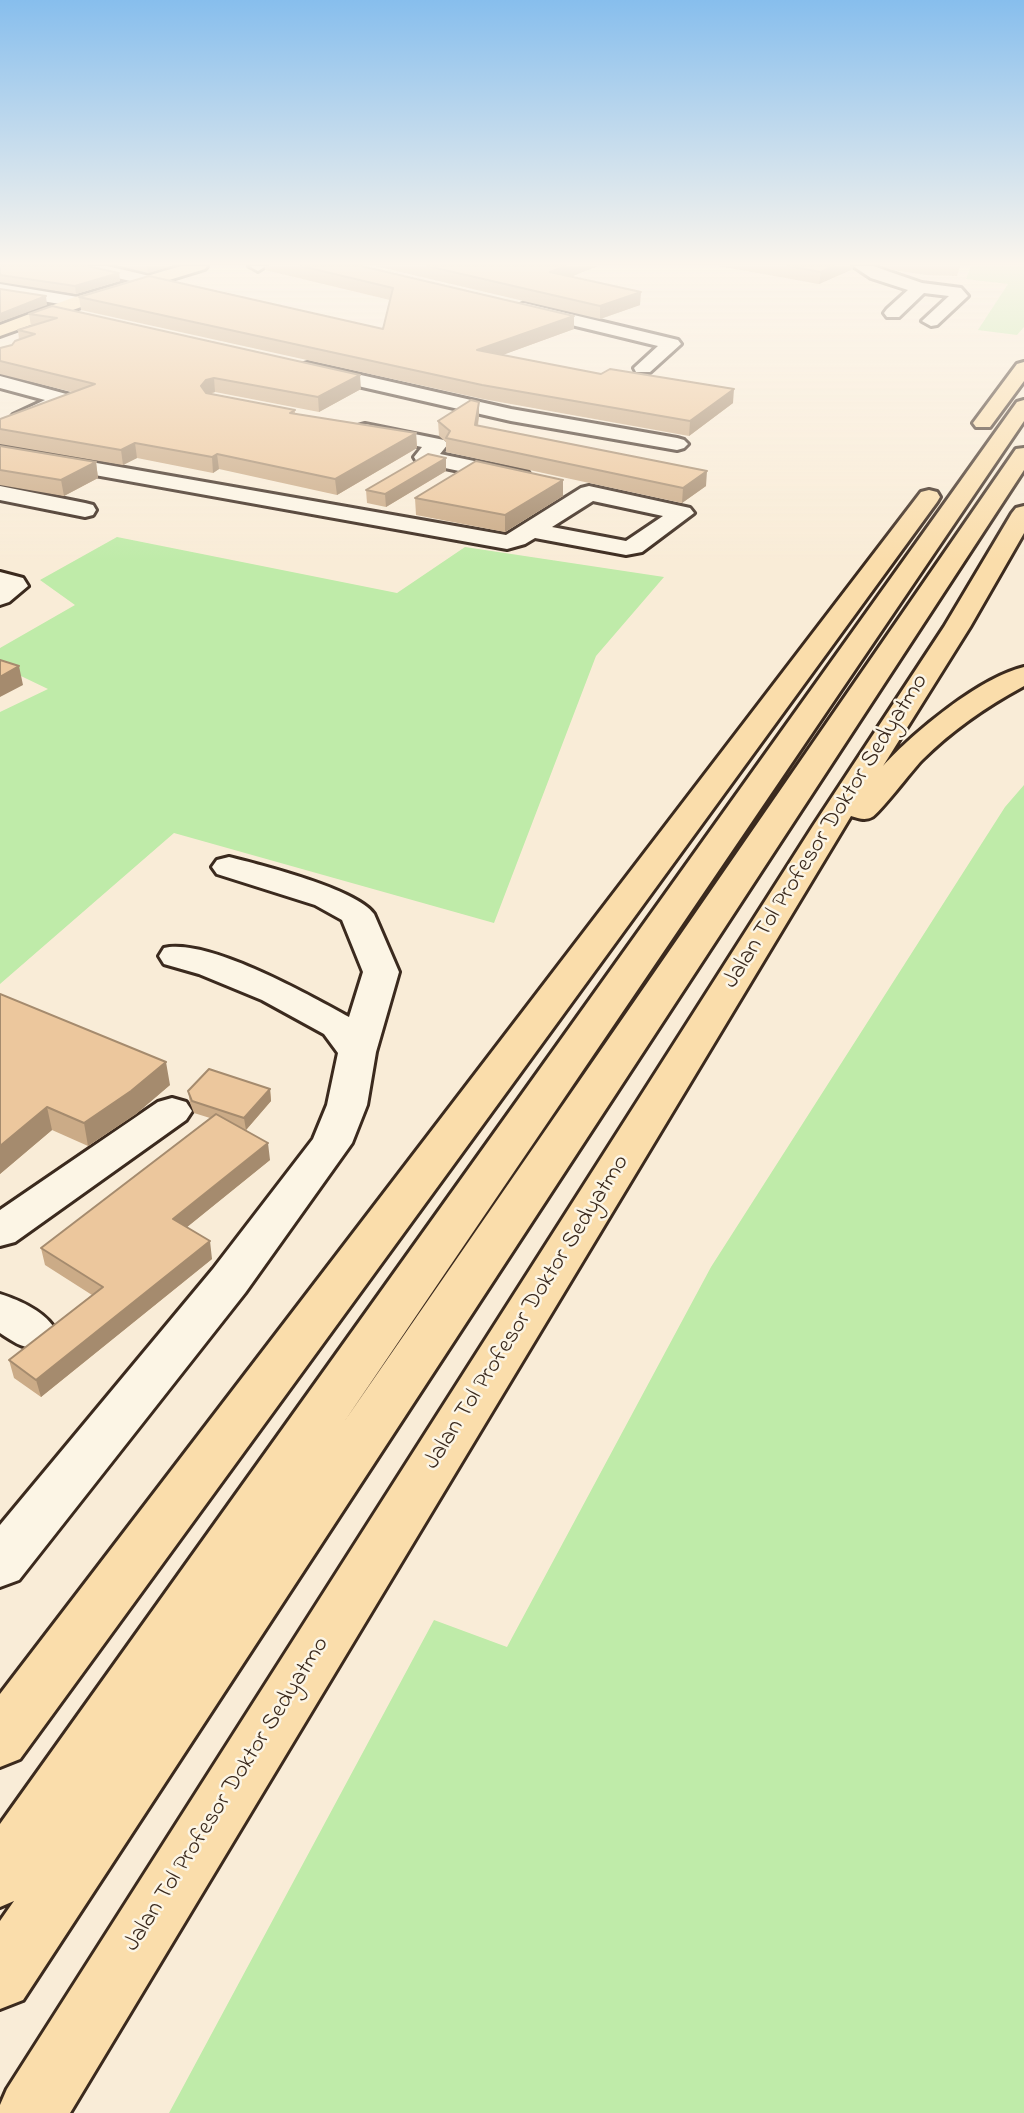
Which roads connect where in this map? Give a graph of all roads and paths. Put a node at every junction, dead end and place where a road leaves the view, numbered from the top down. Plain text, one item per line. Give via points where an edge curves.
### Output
1 (288, 365) edge
2 (647, 365) edge
3 (643, 368) dead end
4 (1024, 368) edge
5 (0, 382) edge
6 (1024, 406) edge
7 (342, 425) edge
8 (0, 428) edge
9 (619, 434) junction
10 (677, 443) edge
11 (596, 450) edge
12 (0, 452) edge
13 (1024, 454) edge
14 (425, 457) junction
15 (473, 467) junction
16 (404, 470) edge
17 (450, 481) edge
18 (537, 481) edge
19 (563, 487) edge
20 (0, 492) edge
21 (589, 493) junction
22 (361, 494) dead end
23 (417, 501) edge
24 (85, 510) dead end
25 (330, 512) junction
26 (1024, 513) edge
27 (383, 522) junction
28 (532, 530) junction
29 (0, 579) edge
30 (0, 597) edge
31 (1024, 675) edge
32 (229, 867) dead end
33 (177, 956) dead end
34 (357, 1052) junction
35 (172, 1111) dead end
36 (0, 1231) edge
37 (0, 1564) edge
38 (334, 1624) junction
39 (0, 1740) edge
40 (0, 1876) edge
41 (0, 1977) edge
42 (31, 2113) edge

1 - 9 street via 511,415
2 - 3 street
4 - 39 main road
5 - 8 street via 63,399
6 - 40 main road
7 - 14 street via 437,444
9 - 10 street
9 - 11 street
12 - 25 street
13 - 41 main road, Jalan Tol Profesor Doktor Sedyatmo
14 - 15 street
14 - 16 street
15 - 17 street
15 - 18 street
19 - 21 street
20 - 24 street
21 - 28 street
21 - 28 street via 682,515 635,547 626,548
22 - 25 street
23 - 27 street
25 - 27 street
26 - 38 main road, Jalan Tol Profesor Doktor Sedyatmo
27 - 28 street via 507,542
29 - 30 street via 15,586
31 - 38 main road via 933,734 865,807
32 - 34 street via 327,898 357,914 381,972
33 - 34 street via 285,998 337,1026
34 - 37 street via 348,1105 332,1143 229,1281
35 - 36 street
38 - 42 main road, Jalan Tol Profesor Doktor Sedyatmo

